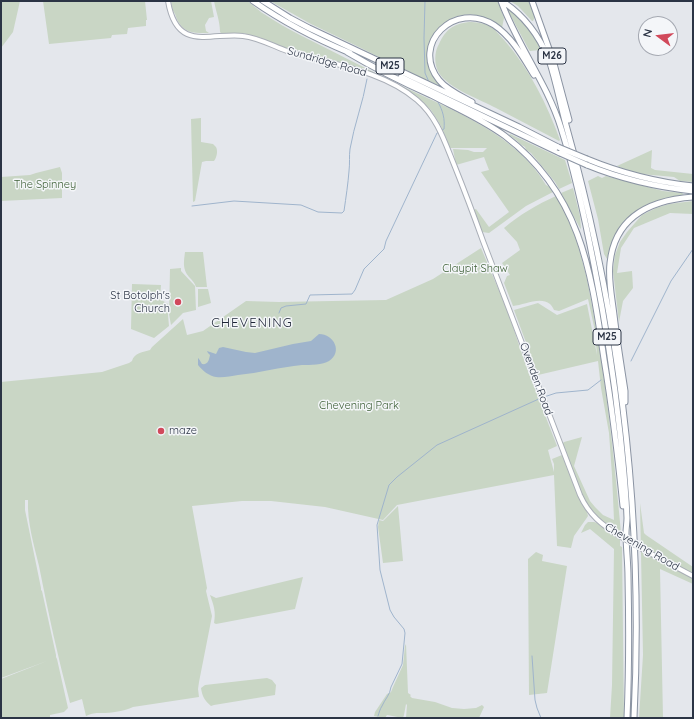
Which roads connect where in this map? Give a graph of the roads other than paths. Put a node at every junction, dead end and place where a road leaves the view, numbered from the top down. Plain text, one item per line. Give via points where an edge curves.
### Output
1 (168, 1) edge
2 (253, 1) edge
3 (263, 1) edge
4 (501, 1) edge
5 (532, 1) edge
6 (347, 52) junction
7 (549, 98) junction
8 (519, 127) junction
9 (587, 162) junction
10 (580, 175) junction
11 (693, 186) edge
12 (693, 191) edge
13 (693, 198) edge
14 (483, 241) joint
15 (625, 423) junction
16 (593, 516) joint
17 (626, 532) junction
18 (693, 576) edge
19 (627, 718) edge
20 (634, 718) edge

1 - 14 main road, Sundridge Road via 174,22 187,34 244,36 369,74 398,87 416,99 430,113 440,131
2 - 6 highway, M25 via 286,22
3 - 8 highway, M25 via 309,28
4 - 7 highway, M26
4 - 10 highway, M25 via 515,10 532,28 546,53
5 - 10 highway, M26 via 556,70
6 - 9 highway, M25, bridge via 560,153
6 - 17 highway, M25 via 498,132 532,160 563,201 579,237 592,287 610,399
7 - 8 highway, M25 via 514,46 494,25 468,17 453,20 441,29 430,52 432,67 439,80 454,92
7 - 17 highway, M25 via 561,127 572,166 601,303 620,438
8 - 9 highway, M25, bridge
9 - 11 highway, M25 via 635,176
9 - 12 highway, M25 via 615,175
10 - 15 highway, M25 via 607,301
13 - 15 highway, M25 via 664,201 640,212 623,229 613,249 610,281 625,391
14 - 16 main road, Ovenden Road via 580,495
15 - 20 highway, M25 via 636,583
16 - 18 main road, Chevening Road, bridge via 621,537
17 - 19 highway, M25 via 629,620

